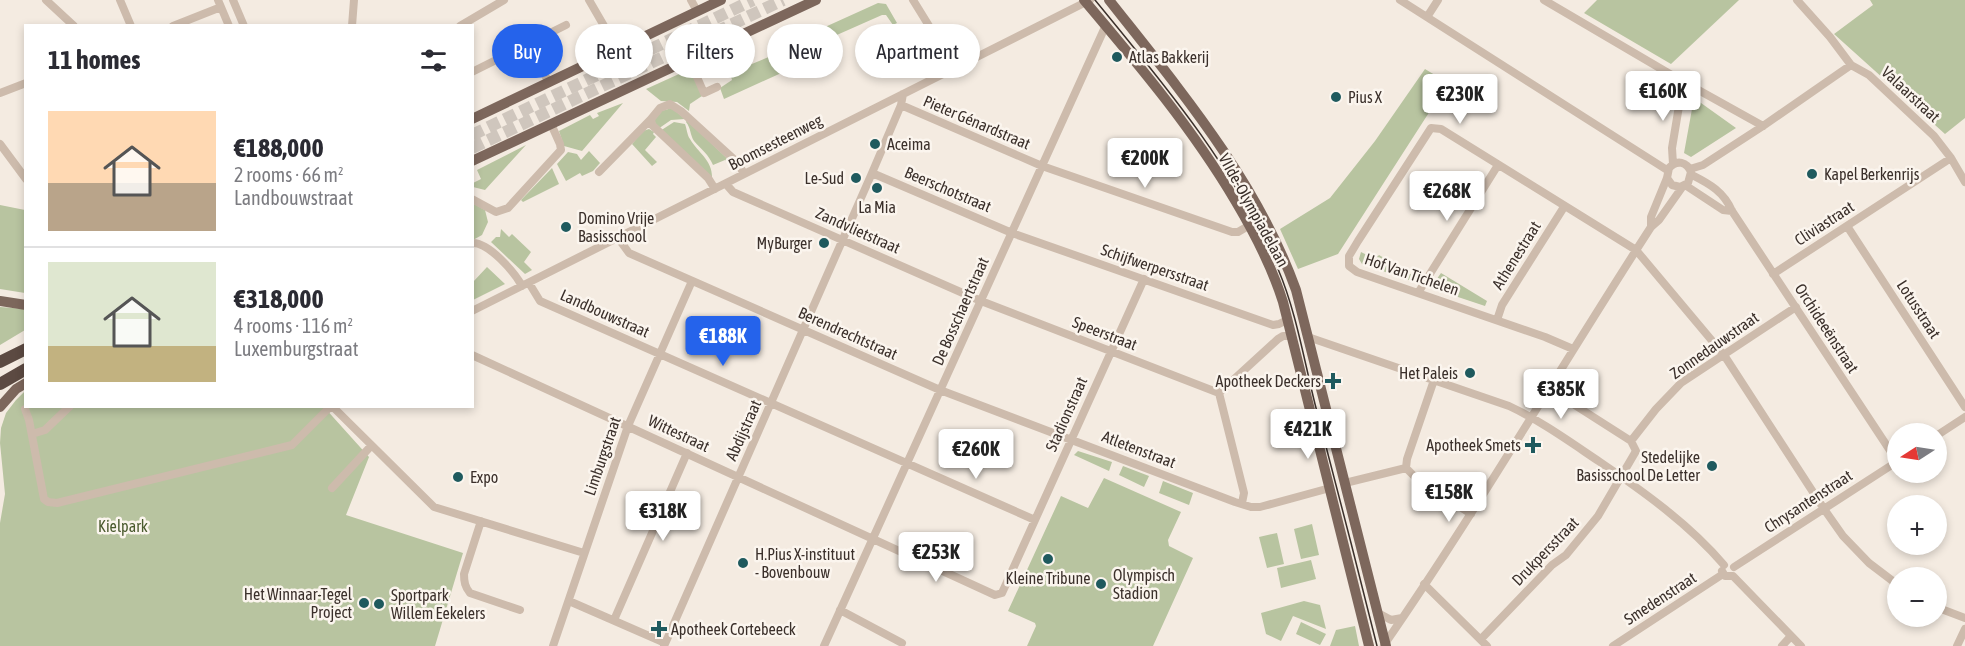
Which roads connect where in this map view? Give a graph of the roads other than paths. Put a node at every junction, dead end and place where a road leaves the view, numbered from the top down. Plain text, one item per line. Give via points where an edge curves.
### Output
1 (46, 0) edge
2 (120, 0) edge
3 (243, 0) edge
4 (354, 0) edge
5 (504, 0) edge
6 (589, 0) edge
7 (691, 0) edge
8 (721, 0) edge
9 (816, 0) edge
10 (913, 0) edge
11 (1109, 0) edge
12 (1400, 0) edge
13 (1438, 0) edge
14 (1544, 0) edge
15 (1797, 0) edge
16 (233, 1) edge
17 (1087, 1) edge
18 (219, 4) edge
19 (697, 11) junction
20 (1427, 17) junction
21 (72, 24) edge
22 (130, 24) edge
23 (177, 24) edge
24 (228, 24) edge
25 (243, 24) edge
26 (352, 24) edge
27 (463, 24) edge
28 (603, 24) edge
29 (928, 24) edge
30 (566, 25) dead end
31 (1106, 25) junction
32 (563, 27) edge
33 (755, 28) edge
34 (653, 33) edge
35 (980, 56) edge
36 (492, 62) edge
37 (1851, 65) junction
38 (665, 70) edge
39 (474, 71) edge
40 (575, 71) edge
41 (547, 78) edge
42 (697, 78) edge
43 (936, 78) edge
44 (1683, 82) junction
45 (549, 83) junction
46 (24, 84) edge
47 (717, 87) dead end
48 (0, 93) edge
49 (903, 94) junction
50 (901, 105) junction
51 (474, 118) edge
52 (651, 119) junction
53 (551, 124) junction
54 (1763, 126) junction
55 (0, 144) edge
56 (1951, 158) junction
57 (474, 160) edge
58 (1498, 165) junction
59 (1042, 166) junction
60 (1669, 171) junction
61 (599, 172) dead end
62 (1691, 172) junction
63 (872, 173) junction
64 (744, 174) junction
65 (24, 176) edge
66 (1965, 182) edge
67 (726, 184) junction
68 (1684, 186) junction
69 (715, 189) junction
70 (474, 200) edge
71 (1564, 207) junction
72 (1732, 211) junction
73 (1250, 225) junction
74 (1847, 226) junction
75 (1651, 227) junction
76 (1012, 233) junction
77 (618, 238) junction
78 (843, 240) junction
79 (474, 243) edge
80 (1636, 250) junction
81 (1773, 274) junction
82 (1144, 279) junction
83 (692, 281) junction
84 (525, 285) junction
85 (1418, 293) junction
86 (0, 301) edge
87 (981, 301) junction
88 (24, 305) edge
89 (1796, 307) junction
90 (474, 310) edge
91 (1287, 320) junction
92 (1497, 320) junction
93 (1273, 325) junction
94 (803, 330) junction
95 (1291, 336) junction
96 (1308, 337) junction
97 (1278, 339) junction
98 (24, 348) edge
99 (1573, 349) junction
100 (1111, 351) junction
101 (660, 354) junction
102 (1724, 355) junction
103 (474, 356) edge
104 (3, 360) edge
105 (24, 370) edge
106 (1434, 381) junction
107 (0, 384) edge
108 (24, 384) edge
109 (1548, 388) junction
110 (940, 390) junction
111 (1219, 393) junction
112 (771, 403) junction
113 (0, 407) edge
114 (1965, 407) edge
115 (68, 408) edge
116 (329, 408) edge
117 (333, 408) edge
118 (25, 409) dead end
119 (1533, 417) junction
120 (1965, 417) edge
121 (628, 426) junction
122 (1947, 428) edge
123 (32, 434) junction
124 (1071, 439) junction
125 (1630, 441) junction
126 (370, 446) junction
127 (1887, 446) edge
128 (687, 453) junction
129 (907, 463) junction
130 (1406, 468) junction
131 (1887, 468) edge
132 (738, 477) junction
133 (1623, 477) junction
134 (1345, 483) junction
135 (332, 488) dead end
136 (1330, 488) junction
137 (1242, 503) junction
138 (1824, 509) junction
139 (1471, 514) junction
140 (1035, 520) junction
141 (481, 521) junction
142 (873, 539) junction
143 (584, 553) junction
144 (1724, 570) junction
145 (1734, 571) junction
146 (1887, 577) edge
147 (1424, 584) junction
148 (1002, 593) joint
149 (569, 601) junction
150 (840, 609) junction
151 (520, 610) dead end
152 (1947, 611) edge
153 (1378, 613) junction
154 (1402, 618) junction
155 (1965, 618) edge
156 (614, 621) junction
157 (1965, 629) edge
158 (1791, 636) junction
159 (1484, 642) edge
160 (902, 643) dead end
161 (665, 645) edge
162 (1385, 645) edge
163 (553, 646) edge
164 (824, 646) edge
165 (1369, 646) edge
166 (1613, 646) edge
167 (1782, 646) edge
168 (1801, 646) edge
169 (1957, 646) edge

1 - 21 street
2 - 22 street
3 - 16 street
4 - 26 street
5 - 27 street
6 - 28 street
7 - 19 street
8 - 19 main road
9 - 33 main road
10 - 29 street
11 - 96 main road, VIIde-Olympiadelaan via 1194,108 1250,193 1285,261
12 - 20 street
13 - 20 street
14 - 44 street
15 - 37 street
16 - 25 street
17 - 31 main road, VIIde-Olympiadelaan
17 - 35 street, Boomsesteenweg
18 - 23 street
18 - 24 street
19 - 34 main road
20 - 60 street
30 - 32 street
31 - 59 street, De Bosschaertstraat
31 - 73 main road, VIIde-Olympiadelaan via 1190,130
36 - 39 street
37 - 54 street
37 - 56 street, Valaarstraat via 1869,75 1912,113
38 - 53 main road
40 - 45 main road
41 - 45 street
42 - 47 street via 704,93
43 - 49 street, Boomsesteenweg
44 - 54 street
44 - 60 street
45 - 51 main road
46 - 48 street
49 - 50 street, Abdijstraat
49 - 64 street, Boomsesteenweg
50 - 59 street, Pieter Génardstraat
50 - 63 street, Abdijstraat
52 - 61 street
52 - 64 street via 665,105 676,107 738,163
52 - 69 street via 654,128
53 - 57 main road
53 - 70 street via 561,150 508,208 496,212
54 - 62 street
55 - 65 street
56 - 66 street, Valaarstraat
56 - 74 street, Cliviastraat
58 - 71 street, Hof Van Tichelen
58 - 85 street
58 - 85 street, Hof Van Tichelen via 1441,129 1431,128 1358,241 1348,259 1352,269
59 - 73 street, Pieter Génardstraat via 1232,232
59 - 76 street, De Bosschaertstraat
60 - 62 street via 1682,162
60 - 68 street via 1674,186
60 - 75 street via 1651,217
62 - 68 street via 1690,181
62 - 72 street, Orchideeënstraat via 1721,192
63 - 76 street, Beerschotstraat
63 - 78 street, Abdijstraat
64 - 67 street, Boomsesteenweg
67 - 69 street, Boomsesteenweg
67 - 78 street, Zandvlietstraat via 733,192
68 - 72 street via 1723,210
68 - 75 street
69 - 77 street, Boomsesteenweg
71 - 80 street, Hof Van Tichelen
71 - 92 street, Athenestraat via 1502,305
72 - 81 street, Orchideeënstraat
73 - 91 main road, VIIde-Olympiadelaan via 1274,277
74 - 81 street, Cliviastraat
74 - 114 street, Lotusstraat
75 - 80 street
76 - 82 street, Schijfwerpersstraat
76 - 87 street, De Bosschaertstraat
77 - 83 street, Berendrechtstraat via 629,254
77 - 84 street, Boomsesteenweg
78 - 87 street, Zandvlietstraat
78 - 94 street, Abdijstraat
79 - 84 street, Landbouwstraat via 491,252
80 - 99 street
80 - 102 street, Hof Van Tichelen
81 - 89 street, Orchideeënstraat
82 - 93 street, Schijfwerpersstraat
82 - 100 street, Stadionstraat
83 - 94 street, Berendrechtstraat
83 - 101 street, Limburgstraat
84 - 90 street, Boomsesteenweg
84 - 101 street, Landbouwstraat via 540,301
85 - 92 street, Hof Van Tichelen
86 - 88 main road
87 - 100 street, Speerstraat
87 - 110 street, De Bosschaertstraat
89 - 102 street, Zonnedauwstraat
89 - 127 street, Orchideeënstraat
91 - 93 street
91 - 95 main road, VIIde-Olympiadelaan
92 - 99 street, Hof Van Tichelen
93 - 97 street
94 - 110 street, Berendrechtstraat
94 - 112 street, Abdijstraat
95 - 97 street
95 - 136 main road, VIIde-Olympiadelaan
96 - 106 street
96 - 134 main road, VIIde-Olympiadelaan
97 - 111 street
98 - 104 highway
99 - 109 street
100 - 111 street, Speerstraat
100 - 124 street, Stadionstraat
101 - 112 street, Landbouwstraat
101 - 121 street, Limburgstraat
102 - 125 street, Zonnedauwstraat via 1681,383
102 - 138 street, Hof Van Tichelen
103 - 121 street, Wittestraat
105 - 107 highway
106 - 119 street
106 - 130 street
108 - 113 main road
109 - 119 street
109 - 125 street
110 - 124 street, Atletenstraat
110 - 129 street, De Bosschaertstraat
111 - 137 street via 1244,493
112 - 129 street, Landbouwstraat
112 - 132 street, Abdijstraat
115 - 123 street via 45,430
116 - 123 street via 292,445 57,503 44,499
117 - 126 street
118 - 123 street
119 - 133 street
119 - 139 street
120 - 122 street
121 - 128 street, Wittestraat
121 - 143 street, Limburgstraat
124 - 137 street, Atletenstraat
124 - 140 street, Stadionstraat
125 - 133 street, Drukpersstraat via 1636,451
126 - 135 street
126 - 141 street via 434,507
128 - 132 street, Wittestraat
128 - 156 street
129 - 140 street, Landbouwstraat
129 - 142 street, De Bosschaertstraat
130 - 134 street
130 - 139 street
131 - 138 street, Chrysantenstraat
132 - 142 street, Wittestraat
132 - 161 street, Abdijstraat
133 - 144 street via 1693,531
133 - 159 street, Drukpersstraat via 1566,555 1552,565
134 - 153 main road, VIIde-Olympiadelaan
136 - 137 street, Atletenstraat via 1260,507
136 - 165 main road, VIIde-Olympiadelaan
138 - 145 street, Chrysantenstraat
138 - 146 street, Hof Van Tichelen via 1843,536
139 - 147 street
140 - 148 street, Stadionstraat
141 - 143 street
141 - 151 street via 464,574 466,588 470,593
142 - 148 street, Wittestraat via 995,595
142 - 150 street, De Bosschaertstraat
143 - 149 street, Limburgstraat
144 - 145 street via 1729,564
144 - 166 street, Smedenstraat
145 - 158 street
147 - 154 street
147 - 159 street
149 - 156 street
149 - 163 street, Limburgstraat
150 - 160 street
150 - 164 street, De Bosschaertstraat
152 - 155 street
153 - 154 street via 1391,620
153 - 162 main road, VIIde-Olympiadelaan
154 - 162 street
156 - 161 street
157 - 169 street
158 - 167 street
158 - 168 street

